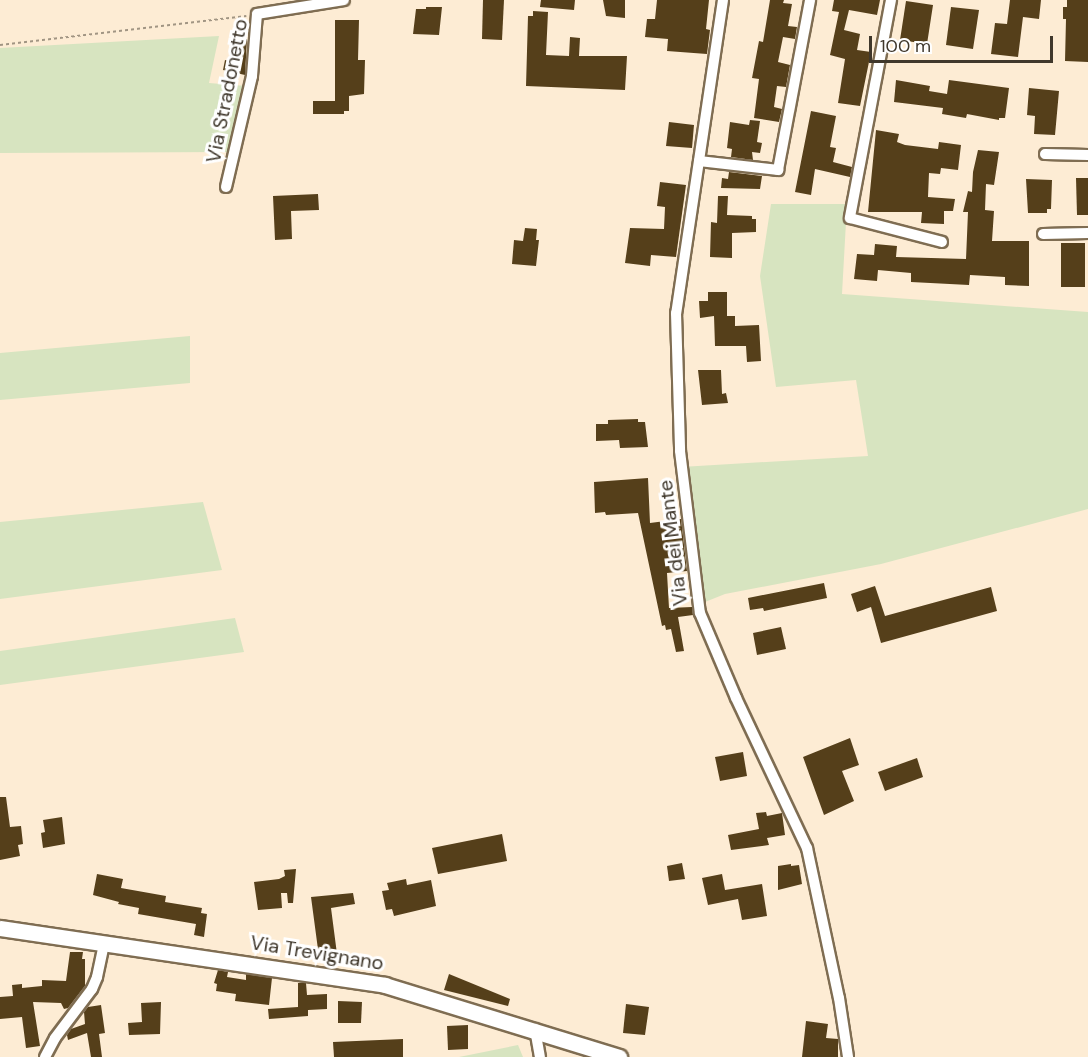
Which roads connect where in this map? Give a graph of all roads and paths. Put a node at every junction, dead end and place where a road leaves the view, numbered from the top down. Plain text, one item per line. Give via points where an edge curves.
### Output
1 (344, 0) edge
2 (723, 0) edge
3 (810, 0) edge
4 (891, 0) edge
5 (257, 14) junction
6 (0, 45) edge
7 (1045, 154) dead end
8 (1088, 156) edge
9 (699, 162) junction
10 (226, 187) dead end
11 (1088, 233) edge
12 (1043, 234) dead end
13 (942, 242) dead end
14 (0, 928) edge
15 (104, 943) junction
16 (535, 1029) junction
17 (45, 1057) edge
18 (540, 1057) edge
19 (619, 1057) edge
20 (848, 1057) edge

1 - 5 street, Via Stradonetto
2 - 9 street, Via dei Mante
3 - 9 street via 778,170
4 - 13 street via 850,218
5 - 6 path
5 - 10 street, Via Stradonetto via 252,76
7 - 8 street
9 - 20 street, Via dei Mante via 676,313 680,451 700,613 807,849
11 - 12 street
14 - 15 main road, Via Trevignano
15 - 16 main road, Via Trevignano via 366,981
15 - 17 street via 92,989
16 - 18 street
16 - 19 main road, Via Trevignano

